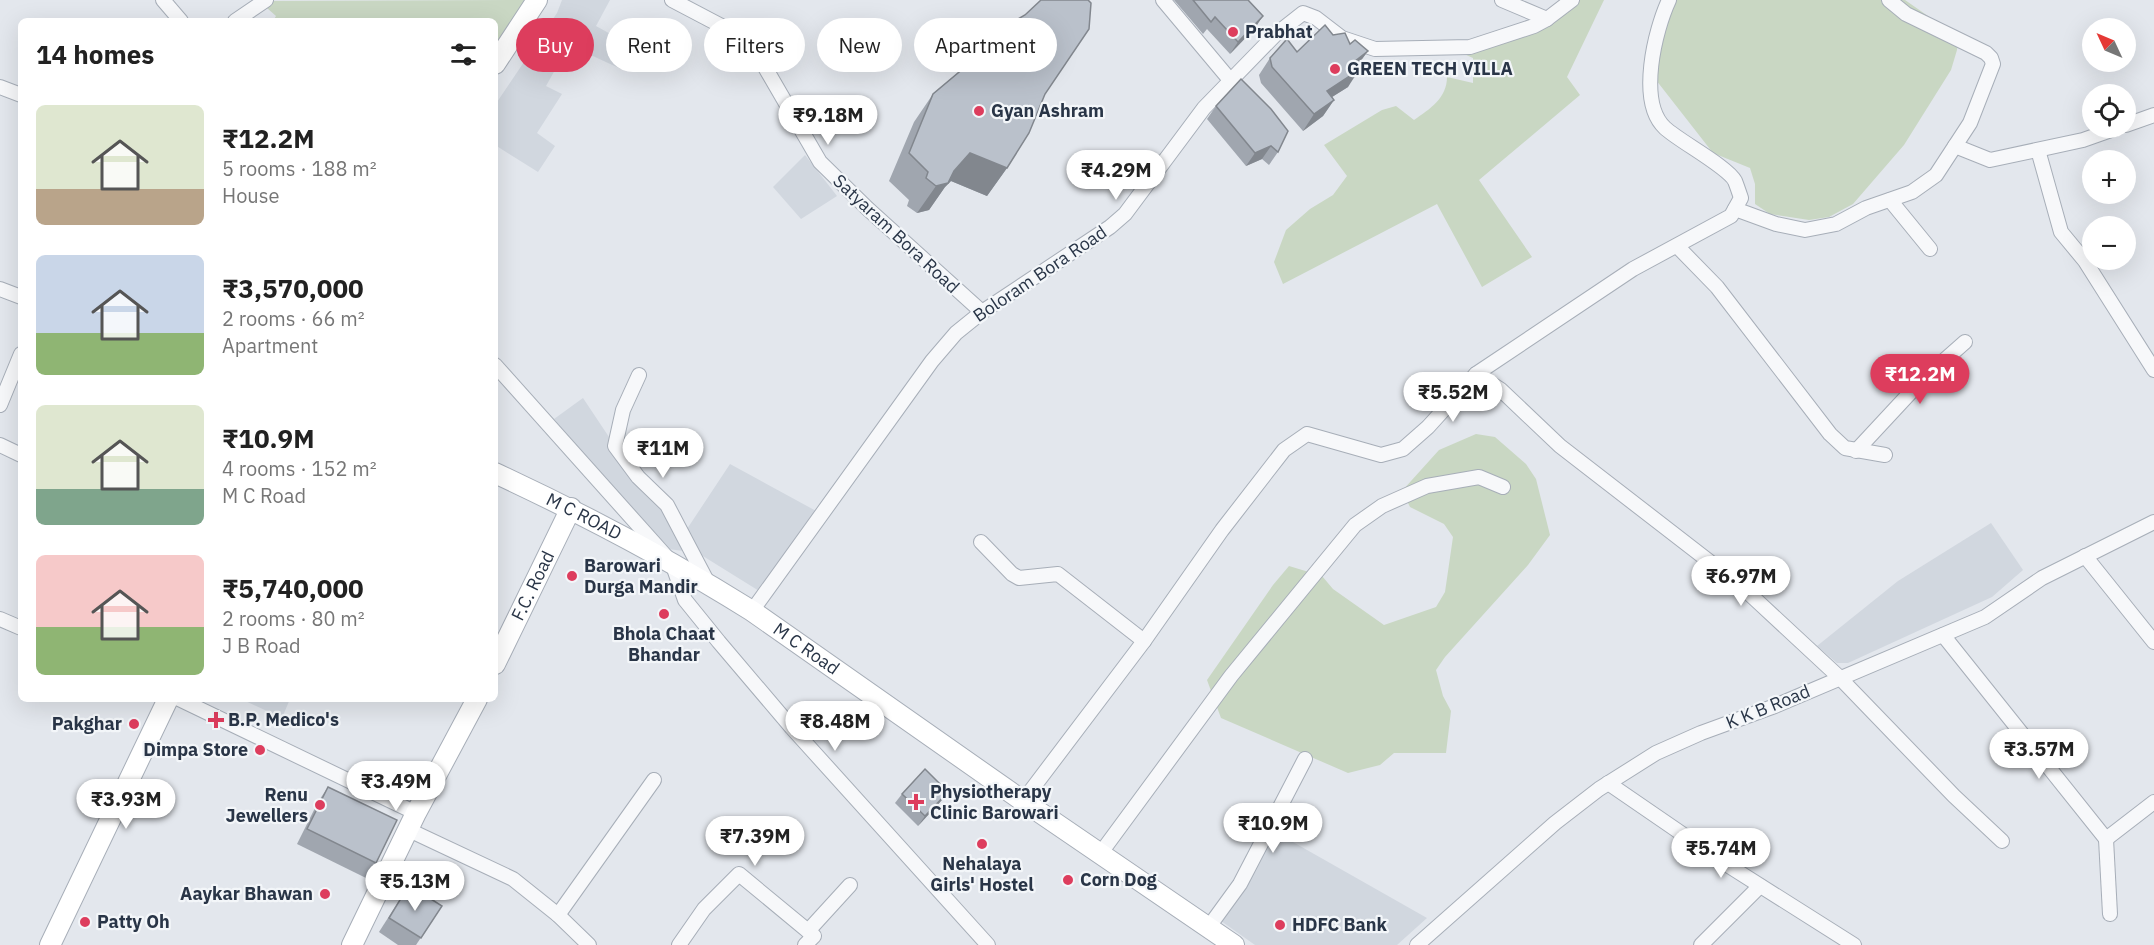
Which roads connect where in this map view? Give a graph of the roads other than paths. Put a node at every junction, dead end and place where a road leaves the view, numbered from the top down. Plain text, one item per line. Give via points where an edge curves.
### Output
1 (163, 0) edge
2 (266, 0) edge
3 (537, 0) edge
4 (672, 0) edge
5 (1163, 0) edge
6 (1502, 0) edge
7 (1572, 0) edge
8 (1669, 0) edge
9 (1889, 0) edge
10 (178, 18) edge
11 (239, 18) edge
12 (1547, 19) junction
13 (498, 59) edge
14 (1230, 80) junction
15 (0, 87) edge
16 (18, 94) edge
17 (2154, 116) edge
18 (2136, 122) edge
19 (2089, 138) edge
20 (1955, 146) junction
21 (2037, 150) junction
22 (1890, 200) junction
23 (1735, 208) junction
24 (1677, 246) junction
25 (1930, 249) dead end
26 (0, 289) edge
27 (18, 296) edge
28 (982, 312) junction
29 (1965, 342) dead end
30 (18, 361) edge
31 (498, 368) edge
32 (2154, 370) edge
33 (1476, 374) junction
34 (639, 375) dead end
35 (0, 405) edge
36 (0, 445) edge
37 (1857, 451) junction
38 (18, 454) edge
39 (1885, 455) dead end
40 (498, 474) edge
41 (1503, 487) dead end
42 (571, 508) junction
43 (2154, 522) edge
44 (981, 542) dead end
45 (2085, 556) junction
46 (672, 563) junction
47 (708, 583) junction
48 (752, 611) junction
49 (0, 619) edge
50 (18, 627) edge
51 (1943, 634) junction
52 (1144, 641) junction
53 (2154, 642) edge
54 (498, 658) edge
55 (1839, 677) junction
56 (167, 702) edge
57 (185, 702) edge
58 (475, 702) edge
59 (1305, 759) dead end
60 (654, 780) dead end
61 (1608, 783) junction
62 (1023, 801) junction
63 (2154, 802) edge
64 (413, 822) junction
65 (2106, 839) junction
66 (2002, 841) dead end
67 (1100, 854) junction
68 (850, 885) dead end
69 (1760, 886) junction
70 (2110, 914) dead end
71 (558, 915) junction
72 (1208, 928) junction
73 (806, 938) edge
74 (50, 945) edge
75 (352, 945) edge
76 (589, 945) edge
77 (679, 945) edge
78 (988, 945) edge
79 (1234, 945) edge
80 (1417, 945) edge
81 (1701, 945) edge
82 (1854, 945) edge

1 - 10 street
2 - 11 street
3 - 13 street
4 - 28 street, Satyaram Bora Road via 731,31 755,50 820,162
5 - 14 street
6 - 12 street
7 - 12 street, Boloram Bora Road
8 - 23 street via 1651,61 1652,104 1663,127 1734,178 1741,198
9 - 20 street via 1906,14 1991,58 1993,64 1970,123
12 - 14 street, Boloram Bora Road via 1470,47 1376,49 1342,38 1317,18 1303,14 1275,34
14 - 28 street, Boloram Bora Road via 1204,108 1125,214
15 - 16 street
17 - 18 street
19 - 21 street
20 - 21 street via 1990,160
20 - 22 street via 1936,175 1912,192
21 - 32 street via 2061,232 2085,261
22 - 23 street via 1836,224 1805,230
22 - 25 street
23 - 24 street via 1731,216
24 - 33 street via 1633,269
24 - 37 street via 1717,287 1830,434 1845,448
26 - 27 street
28 - 48 street, Boloram Bora Road via 956,333 932,361
29 - 37 street via 1922,380
30 - 35 street
31 - 46 street
33 - 52 street via 1403,449 1381,455 1307,434 1284,450
33 - 55 street via 1501,390 1560,446 1741,586
34 - 47 street via 623,410 615,446 638,477 667,505
36 - 38 street
37 - 39 street
40 - 42 street, M C ROAD
41 - 67 street via 1479,477 1427,486 1383,506 1355,525 1231,676
42 - 46 street, M C ROAD
42 - 54 street, F.C. Road
43 - 45 street, K K B Road
44 - 52 street via 1018,578 1058,574
45 - 51 street, K K B Road via 2042,578 1984,617
45 - 53 street
46 - 47 street, M C Road
46 - 78 street via 685,600 719,642
47 - 48 street, M C Road
48 - 62 street, M C Road
49 - 50 street
51 - 55 street, K K B Road
51 - 65 street
52 - 62 street
55 - 61 street, K K B Road via 1656,753
55 - 66 street
56 - 74 street
57 - 64 street
58 - 64 street
59 - 72 street via 1240,884
60 - 71 street
61 - 69 street
61 - 80 street, K K B Road via 1555,823
62 - 67 street, M C Road
63 - 65 street
64 - 71 street via 513,879
64 - 75 street
65 - 70 street
67 - 72 street, M C Road
68 - 73 street
69 - 81 street
69 - 82 street
71 - 76 street
72 - 79 street, M C Road
73 - 77 street via 739,874 704,909

